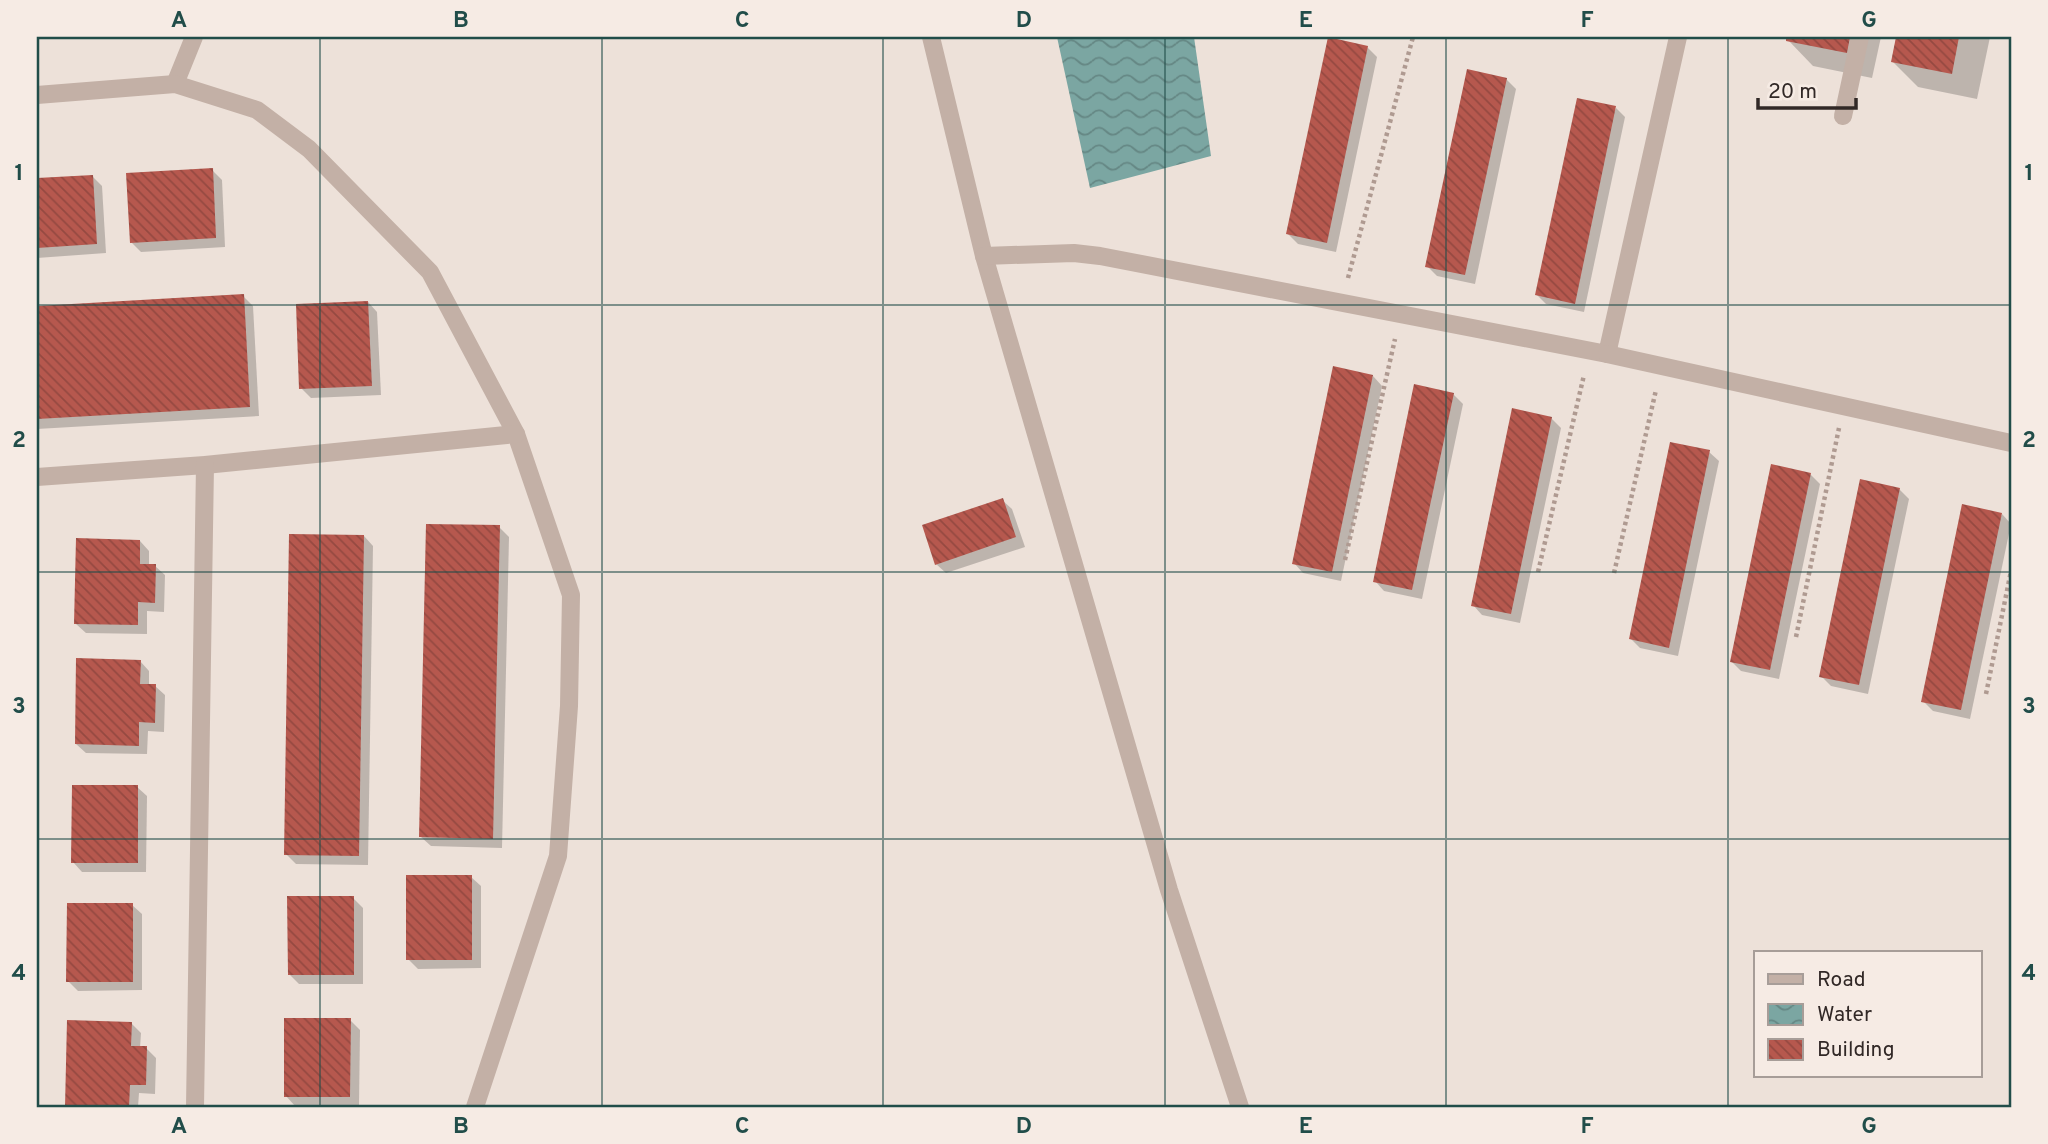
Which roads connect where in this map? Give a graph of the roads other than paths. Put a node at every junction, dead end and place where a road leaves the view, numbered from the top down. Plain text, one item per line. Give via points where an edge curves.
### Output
1 (194, 37) edge
2 (931, 37) edge
3 (1678, 37) edge
4 (1860, 37) edge
5 (175, 85) junction
6 (37, 95) edge
7 (1843, 116) dead end
8 (984, 256) junction
9 (1598, 352) junction
10 (516, 435) junction
11 (2011, 443) edge
12 (205, 465) junction
13 (37, 477) edge
14 (195, 1107) edge
15 (475, 1107) edge
16 (1240, 1107) edge

1 - 5 street
2 - 8 street
3 - 9 street
4 - 7 street
5 - 6 street
5 - 10 street via 257,110 309,149 430,272
8 - 9 street via 1087,255
8 - 16 street via 1169,890
9 - 11 street
10 - 12 street
10 - 15 street via 571,595 569,706 558,856
12 - 13 street
12 - 14 street

